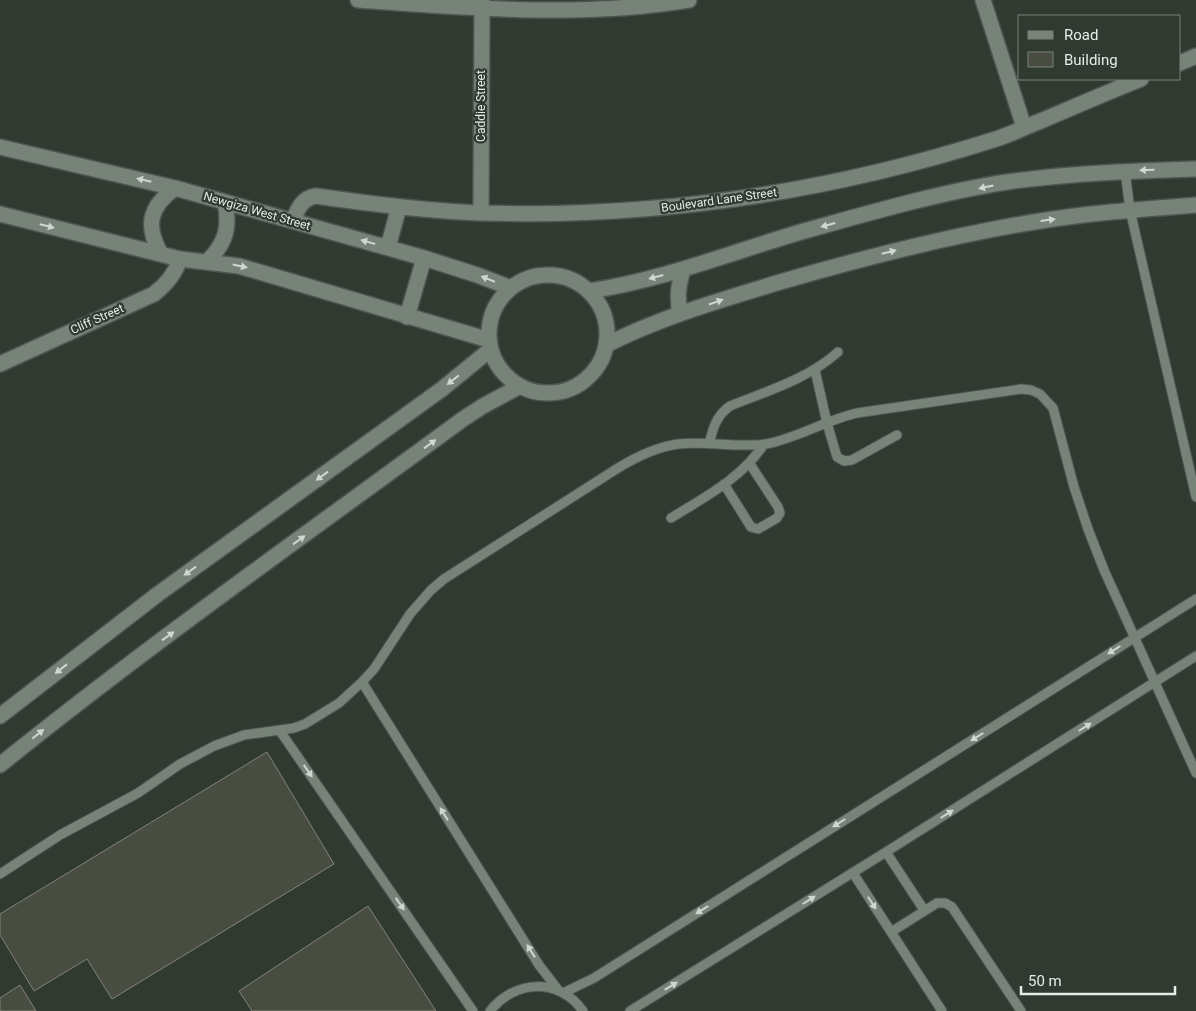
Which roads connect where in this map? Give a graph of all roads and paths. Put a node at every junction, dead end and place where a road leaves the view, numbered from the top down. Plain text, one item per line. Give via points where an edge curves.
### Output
1 (358, 0) edge
2 (689, 0) edge
3 (984, 0) edge
4 (482, 4) edge
5 (1196, 56) edge
6 (1181, 63) edge
7 (1139, 80) edge
8 (1024, 127) junction
9 (0, 147) edge
10 (1196, 169) edge
11 (1125, 171) junction
12 (176, 188) junction
13 (225, 202) junction
14 (1196, 205) edge
15 (399, 207) junction
16 (1130, 210) junction
17 (480, 213) junction
18 (0, 214) edge
19 (292, 220) junction
20 (388, 247) junction
21 (161, 254) junction
22 (424, 258) junction
23 (180, 259) junction
24 (208, 262) junction
25 (683, 270) junction
26 (511, 288) junction
27 (589, 291) junction
28 (680, 314) junction
29 (407, 316) junction
30 (490, 345) junction
31 (606, 346) junction
32 (838, 352) dead end
33 (0, 364) edge
34 (815, 370) junction
35 (520, 386) junction
36 (827, 423) junction
37 (897, 436) dead end
38 (710, 444) junction
39 (764, 444) junction
40 (750, 464) junction
41 (724, 484) junction
42 (1196, 497) edge
43 (671, 518) dead end
44 (1196, 599) edge
45 (1135, 636) junction
46 (1196, 656) edge
47 (362, 682) junction
48 (1156, 682) junction
49 (0, 716) edge
50 (280, 731) junction
51 (0, 765) edge
52 (1196, 773) edge
53 (886, 852) junction
54 (853, 873) junction
55 (0, 874) edge
56 (924, 910) junction
57 (891, 932) junction
58 (561, 992) junction
59 (473, 1011) edge
60 (490, 1011) edge
61 (583, 1011) edge
62 (630, 1011) edge
63 (942, 1011) edge
64 (1021, 1011) edge

1 - 4 street
2 - 4 street via 570,11
3 - 8 street
4 - 17 street, Caddie Street
5 - 6 street
7 - 8 street, Boulevard Lane Street
8 - 17 street, Boulevard Lane Street via 917,162 835,182 752,197 593,212
12 -> 9 street, Newgiza West Street
10 -> 11 street
11 - 16 lane
11 -> 25 street via 1007,182 939,196 804,231
12 - 13 street, Newgiza West Street
12 - 21 street via 163,197 154,210 153,240
13 - 19 street, Newgiza West Street
13 - 24 street via 226,234
14 - 16 street
15 - 17 street, Boulevard Lane Street
15 - 19 street, Boulevard Lane Street via 311,197 302,202
15 - 20 street
28 -> 16 street via 888,252 1036,222
16 - 42 lane
18 -> 21 street
20 -> 19 street, Newgiza West Street
20 - 22 street, Newgiza West Street
21 - 23 street
26 -> 22 street, Newgiza West Street
22 - 29 street
23 - 24 street
23 - 33 street, Cliff Street via 172,278 154,294
24 -> 29 street via 247,268
25 -> 27 street
25 - 28 street via 678,284
26 - 27 street via 536,276 550,275 578,282
26 - 30 street via 496,306 489,328
27 - 31 street via 604,316
28 - 31 street via 632,332
29 - 30 street
30 - 35 street via 498,364
30 -> 49 street via 442,388 158,594
31 - 35 street via 594,370 573,387 546,393
32 - 34 lane
34 - 36 lane
34 - 38 lane via 730,406 718,416
51 -> 35 street via 67,711 463,419
36 - 37 lane via 837,457 844,462
36 - 39 lane via 782,441
36 - 45 lane via 857,413 1021,389 1040,394 1053,408 1088,529
38 - 39 lane
38 - 47 lane via 677,444 636,457 444,579 419,602
39 - 40 lane
40 - 41 lane
40 - 41 lane via 778,507 780,513 777,518 758,529 751,526
41 - 43 lane
44 - 45 lane
45 - 48 lane
45 -> 58 lane via 594,978
46 - 48 lane
47 - 50 lane via 316,718
58 -> 47 lane via 539,965
48 - 52 lane
53 -> 48 lane
50 - 55 lane via 244,735 196,755 138,792 60,834
50 -> 59 lane
53 - 54 lane
53 - 56 lane
54 -> 57 lane
62 -> 54 lane
56 - 57 lane
56 - 64 lane via 937,903 952,907
57 - 63 lane
58 - 60 lane via 534,986 522,988 505,997
58 - 61 lane

